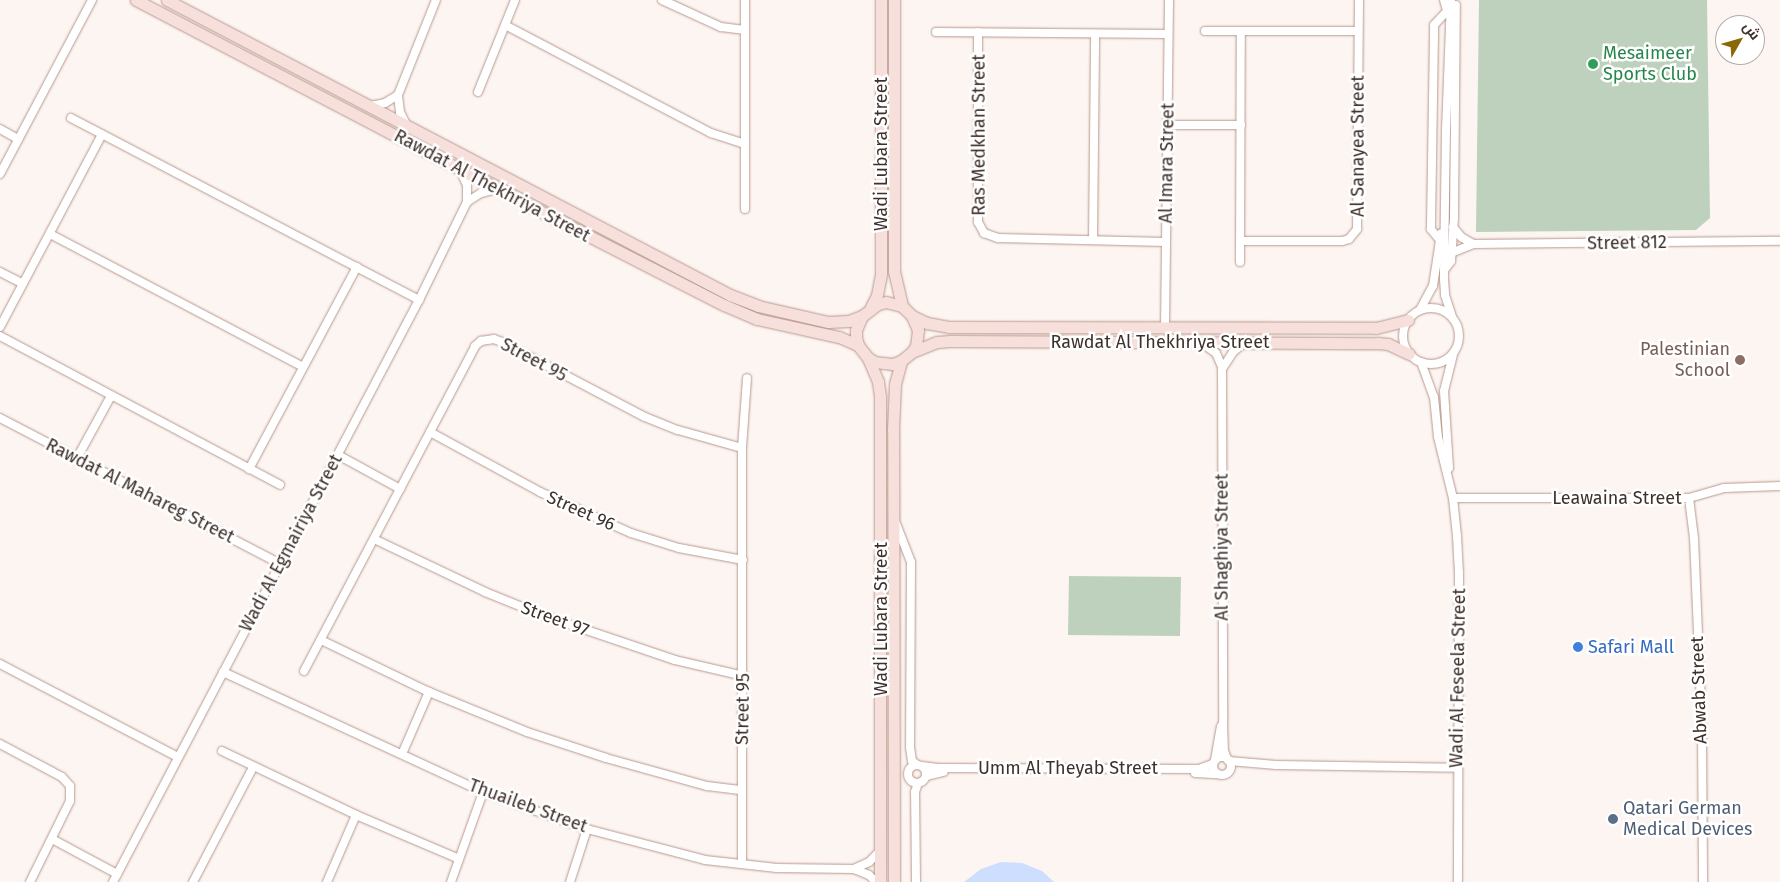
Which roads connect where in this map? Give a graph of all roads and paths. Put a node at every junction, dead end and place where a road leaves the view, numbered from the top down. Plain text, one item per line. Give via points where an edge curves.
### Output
1 (136, 0) edge
2 (167, 0) edge
3 (436, 0) edge
4 (515, 0) edge
5 (662, 0) edge
6 (745, 0) edge
7 (882, 0) edge
8 (894, 0) edge
9 (1169, 0) edge
10 (1359, 0) edge
11 (1444, 0) edge
12 (1452, 0) edge
13 (90, 1) edge
14 (1447, 12) junction
15 (505, 25) junction
16 (745, 30) junction
17 (1205, 31) dead end
18 (1241, 31) junction
19 (1358, 31) junction
20 (936, 32) dead end
21 (978, 32) junction
22 (1095, 34) junction
23 (1168, 34) junction
24 (1449, 34) junction
25 (478, 92) dead end
26 (398, 95) junction
27 (370, 106) junction
28 (71, 118) dead end
29 (1168, 125) junction
30 (1241, 125) junction
31 (408, 127) junction
32 (0, 129) edge
33 (102, 134) junction
34 (18, 139) junction
35 (745, 144) junction
36 (459, 169) junction
37 (0, 174) edge
38 (497, 189) junction
39 (467, 202) junction
40 (745, 209) dead end
41 (1448, 226) junction
42 (50, 234) junction
43 (1093, 238) junction
44 (1439, 239) junction
45 (1240, 241) junction
46 (1780, 241) edge
47 (1166, 242) junction
48 (1473, 244) junction
49 (1452, 253) junction
50 (1240, 262) dead end
51 (357, 267) junction
52 (1444, 271) junction
53 (0, 272) edge
54 (22, 284) junction
55 (419, 300) junction
56 (902, 306) junction
57 (871, 307) junction
58 (1420, 310) junction
59 (862, 316) junction
60 (912, 316) junction
61 (1452, 317) junction
62 (1408, 320) junction
63 (0, 327) edge
64 (1165, 327) junction
65 (0, 336) edge
66 (1200, 342) junction
67 (1246, 342) junction
68 (858, 345) junction
69 (912, 352) junction
70 (1454, 353) junction
71 (1409, 354) junction
72 (868, 358) junction
73 (901, 361) junction
74 (1420, 362) junction
75 (303, 367) junction
76 (1222, 369) junction
77 (747, 378) dead end
78 (111, 396) junction
79 (0, 418) edge
80 (430, 432) junction
81 (742, 448) junction
82 (338, 455) junction
83 (77, 458) junction
84 (249, 469) junction
85 (1449, 475) junction
86 (280, 485) dead end
87 (1780, 486) edge
88 (400, 489) junction
89 (1453, 498) junction
90 (1689, 498) junction
91 (892, 515) junction
92 (374, 539) junction
93 (743, 560) junction
94 (280, 564) junction
95 (321, 640) junction
96 (0, 664) edge
97 (304, 671) dead end
98 (223, 672) junction
99 (744, 676) junction
100 (428, 692) junction
101 (1223, 726) junction
102 (0, 744) edge
103 (222, 751) dead end
104 (402, 754) junction
105 (178, 757) junction
106 (1228, 760) junction
107 (1214, 762) junction
108 (919, 765) junction
109 (1276, 765) junction
110 (253, 767) junction
111 (1457, 768) junction
112 (1228, 772) junction
113 (1217, 774) junction
114 (926, 776) junction
115 (918, 783) junction
116 (742, 790) junction
117 (483, 792) junction
118 (356, 815) junction
119 (587, 828) junction
120 (52, 839) junction
121 (881, 850) junction
122 (459, 859) junction
123 (742, 864) junction
124 (854, 870) junction
125 (117, 874) junction
126 (30, 882) edge
127 (113, 882) edge
128 (193, 882) edge
129 (327, 882) edge
130 (451, 882) edge
131 (570, 882) edge
132 (878, 882) edge
133 (894, 882) edge
134 (916, 882) edge
135 (1458, 882) edge
136 (1703, 882) edge

1 - 36 street, Rawdat Al Thekhriya Street
2 - 27 street, Rawdat Al Thekhriya Street
3 - 26 street
4 - 15 street
5 - 16 street via 721,27
6 - 16 street
7 - 57 street, Wadi Lubara Street via 881,274
8 - 56 street, Wadi Lubara Street via 894,271
9 - 23 street, Al Imara Street
10 - 19 street, Al Sanayea Street
11 - 14 street
12 - 24 street
12 - 41 street via 1457,32
13 - 34 street
14 - 24 street
14 - 44 street via 1434,25 1431,229
15 - 25 street
15 - 35 street via 711,133
16 - 35 street
17 - 18 street
18 - 19 street
18 - 30 street
19 - 45 street, Al Sanayea Street via 1359,221 1354,234 1342,241
20 - 21 street, Ras Medkhan Street
21 - 22 street, Ras Medkhan Street
21 - 43 street, Ras Medkhan Street via 980,228 998,238
22 - 23 street, Ras Medkhan Street
22 - 43 street
23 - 29 street, Al Imara Street
24 - 41 street
26 - 27 street via 385,103
26 - 31 street via 400,112
27 - 31 street, Rawdat Al Thekhriya Street
28 - 33 street
29 - 30 street
29 - 47 street, Al Imara Street
30 - 45 street
31 - 59 street, Rawdat Al Thekhriya Street via 758,306 821,321 838,322
32 - 34 street
33 - 42 street
33 - 51 street
34 - 37 street
35 - 40 street
36 - 38 street, Rawdat Al Thekhriya Street
36 - 39 street via 467,185
38 - 39 street via 481,193
38 - 68 street, Rawdat Al Thekhriya Street via 724,305 757,318 840,337
39 - 55 street, Wadi Al Egmairiya Street
41 - 44 street
41 - 48 street
41 - 49 street
41 - 52 street
42 - 54 street
42 - 75 street
43 - 47 street, Ras Medkhan Street
44 - 58 street via 1433,286
45 - 50 street
46 - 48 street, Street 812
47 - 64 street, Al Imara Street
48 - 49 street, Street 812
49 - 52 street
51 - 55 street
51 - 75 street
52 - 61 street via 1445,295
53 - 54 street
54 - 63 street
55 - 82 street, Wadi Al Egmairiya Street
56 - 57 street via 886,302
56 - 60 street
57 - 59 street
58 - 61 street via 1437,308
58 - 62 street
59 - 68 street via 856,330
60 - 64 street, Rawdat Al Thekhriya Street via 950,328
60 - 69 street via 918,338
61 - 70 street via 1459,331
62 - 64 street, Rawdat Al Thekhriya Street via 1376,328
62 - 71 street via 1403,337
65 - 78 street
66 - 67 street, Rawdat Al Thekhriya Street
66 - 69 street, Rawdat Al Thekhriya Street via 950,341
66 - 76 street via 1216,353
67 - 71 street, Rawdat Al Thekhriya Street via 1378,343
67 - 76 street via 1233,352
68 - 72 street
69 - 73 street
70 - 74 street via 1439,363
70 - 85 street, Wadi Al Feseela Street via 1444,391
71 - 74 street
72 - 73 street via 884,364
72 - 121 street, Wadi Lubara Street via 880,397
73 - 91 street, Wadi Lubara Street via 894,398
74 - 85 street, Wadi Al Feseela Street via 1434,397 1438,437
75 - 84 street
76 - 101 street, Al Shaghiya Street
77 - 81 street, Street 95
78 - 83 street
78 - 84 street
79 - 83 street, Rawdat Al Mahareg Street
80 - 81 street, Street 95 via 475,346 486,339 494,339 645,417
80 - 88 street, Street 95
80 - 93 street, Street 96 via 540,492 631,533 678,548
81 - 93 street, Street 95
82 - 88 street
82 - 94 street, Wadi Al Egmairiya Street
83 - 94 street, Rawdat Al Mahareg Street
84 - 86 street
85 - 89 street, Wadi Al Feseela Street
87 - 90 street, Leawaina Street via 1724,488
88 - 92 street, Street 95
89 - 90 street, Leawaina Street
89 - 111 street, Wadi Al Feseela Street via 1459,573
90 - 136 street, Abwab Street via 1694,538 1702,732
91 - 108 street via 911,562 910,747 912,761
91 - 133 street, Wadi Lubara Street
92 - 95 street, Street 95
92 - 99 street, Street 97 via 485,592 542,615 675,660
93 - 99 street, Street 95
94 - 98 street, Wadi Al Egmairiya Street
95 - 97 street, Street 95
95 - 100 street
96 - 105 street
98 - 104 street, Thuaileb Street
98 - 105 street, Wadi Al Egmairiya Street
99 - 116 street, Street 95
100 - 104 street
100 - 116 street via 527,732 606,758 707,786
101 - 106 street, Al Shaghiya Street via 1224,751
101 - 107 street, Al Shaghiya Street via 1219,731
102 - 120 street via 62,777 70,786 70,801
103 - 110 street
104 - 117 street, Thuaileb Street
105 - 125 street, Wadi Al Egmairiya Street
106 - 107 street via 1222,758
106 - 109 street
106 - 112 street via 1231,767
107 - 108 street, Umm Al Theyab Street via 1199,769 938,768
107 - 113 street
108 - 114 street
108 - 115 street via 910,768 908,774 911,781
109 - 111 street
109 - 112 street
110 - 118 street
110 - 128 street
111 - 135 street, Wadi Al Feseela Street
112 - 113 street
113 - 114 street, Umm Al Theyab Street via 939,772
114 - 115 street
115 - 134 street via 915,792
116 - 123 street, Street 95
117 - 119 street, Thuaileb Street
117 - 122 street
118 - 122 street
118 - 129 street
119 - 123 street, Thuaileb Street via 705,860
119 - 131 street
120 - 125 street
120 - 126 street
121 - 124 street
121 - 132 street, Wadi Lubara Street
122 - 130 street
123 - 124 street, Thuaileb Street
124 - 132 street, Thuaileb Street
125 - 127 street, Wadi Al Egmairiya Street

